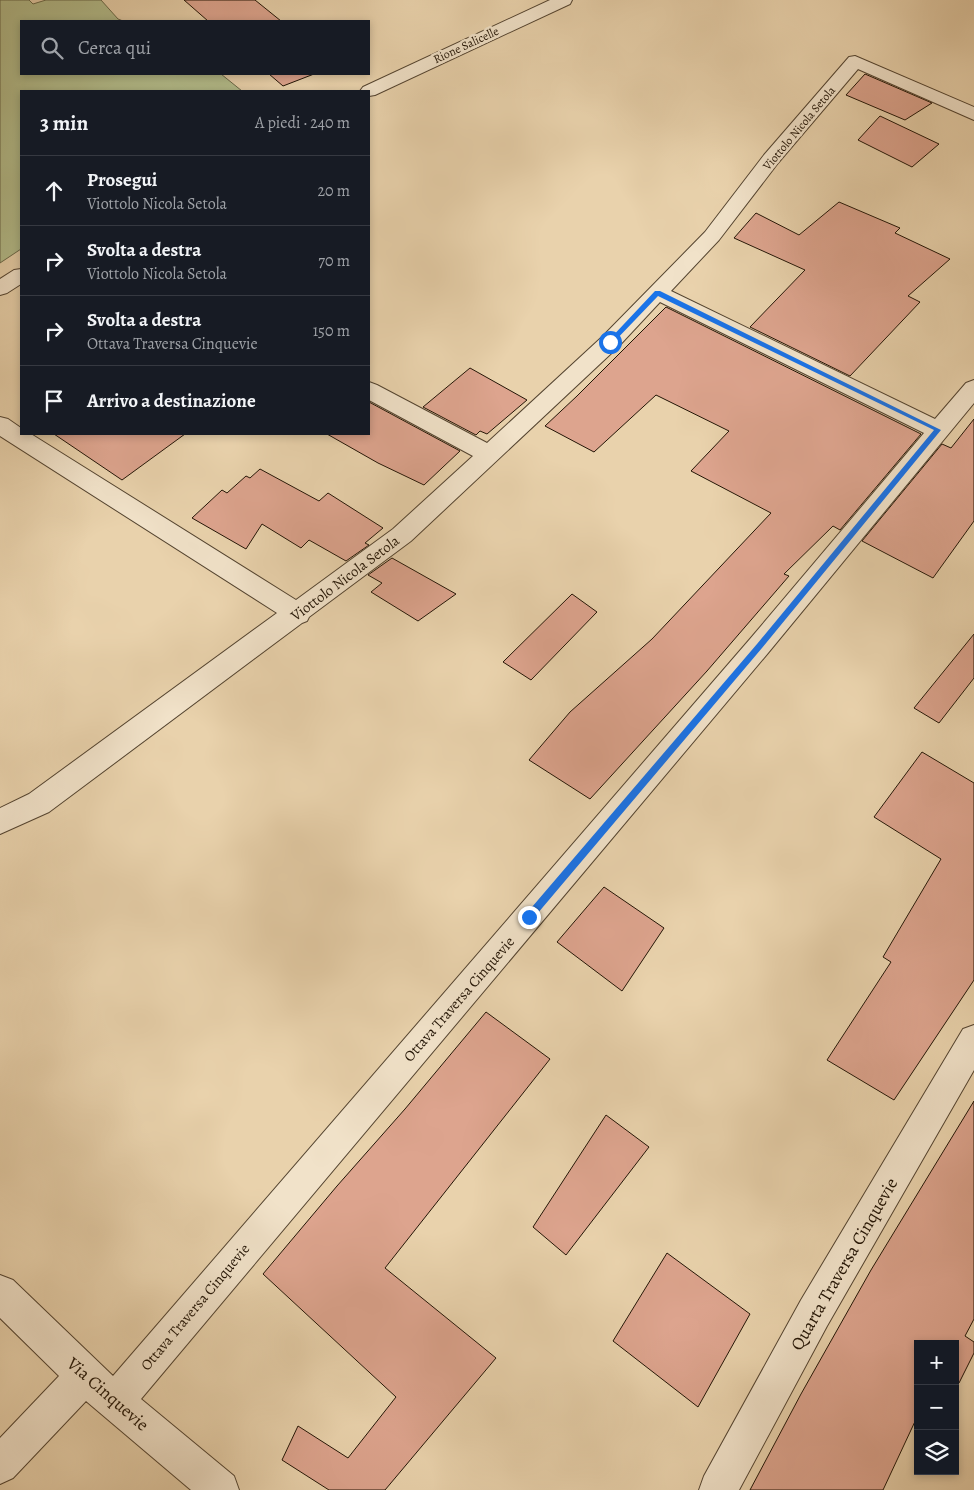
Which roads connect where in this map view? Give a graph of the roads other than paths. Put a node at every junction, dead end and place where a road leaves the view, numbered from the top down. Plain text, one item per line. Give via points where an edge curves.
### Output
1 (564, 0) edge
2 (370, 91) edge
3 (974, 114) edge
4 (20, 276) edge
5 (0, 288) edge
6 (658, 293) junction
7 (974, 388) edge
8 (370, 391) edge
9 (0, 426) edge
10 (938, 430) junction
11 (488, 454) junction
12 (298, 614) junction
13 (0, 822) edge
14 (974, 1040) edge
15 (0, 1293) edge
16 (85, 1376) junction
17 (115, 1402) junction
18 (0, 1465) edge
19 (220, 1490) edge
20 (718, 1490) edge

1 - 2 street, Rione Salicelle
3 - 6 street, Viottolo Nicola Setola via 855,61 771,159 712,236
4 - 5 street
6 - 10 street
6 - 11 street, Viottolo Nicola Setola via 610,342
7 - 10 street, Ottava Traversa Cinquevie
8 - 11 street
9 - 12 street
10 - 17 street, Ottava Traversa Cinquevie via 753,654
11 - 12 street, Viottolo Nicola Setola via 402,535
12 - 13 street, Viottolo Nicola Setola via 39,803
14 - 20 street, Quarta Traversa Cinquevie via 814,1313
15 - 16 street, Via Cinquevie
16 - 17 street, Via Cinquevie
16 - 18 street
17 - 19 street, Via Cinquevie

